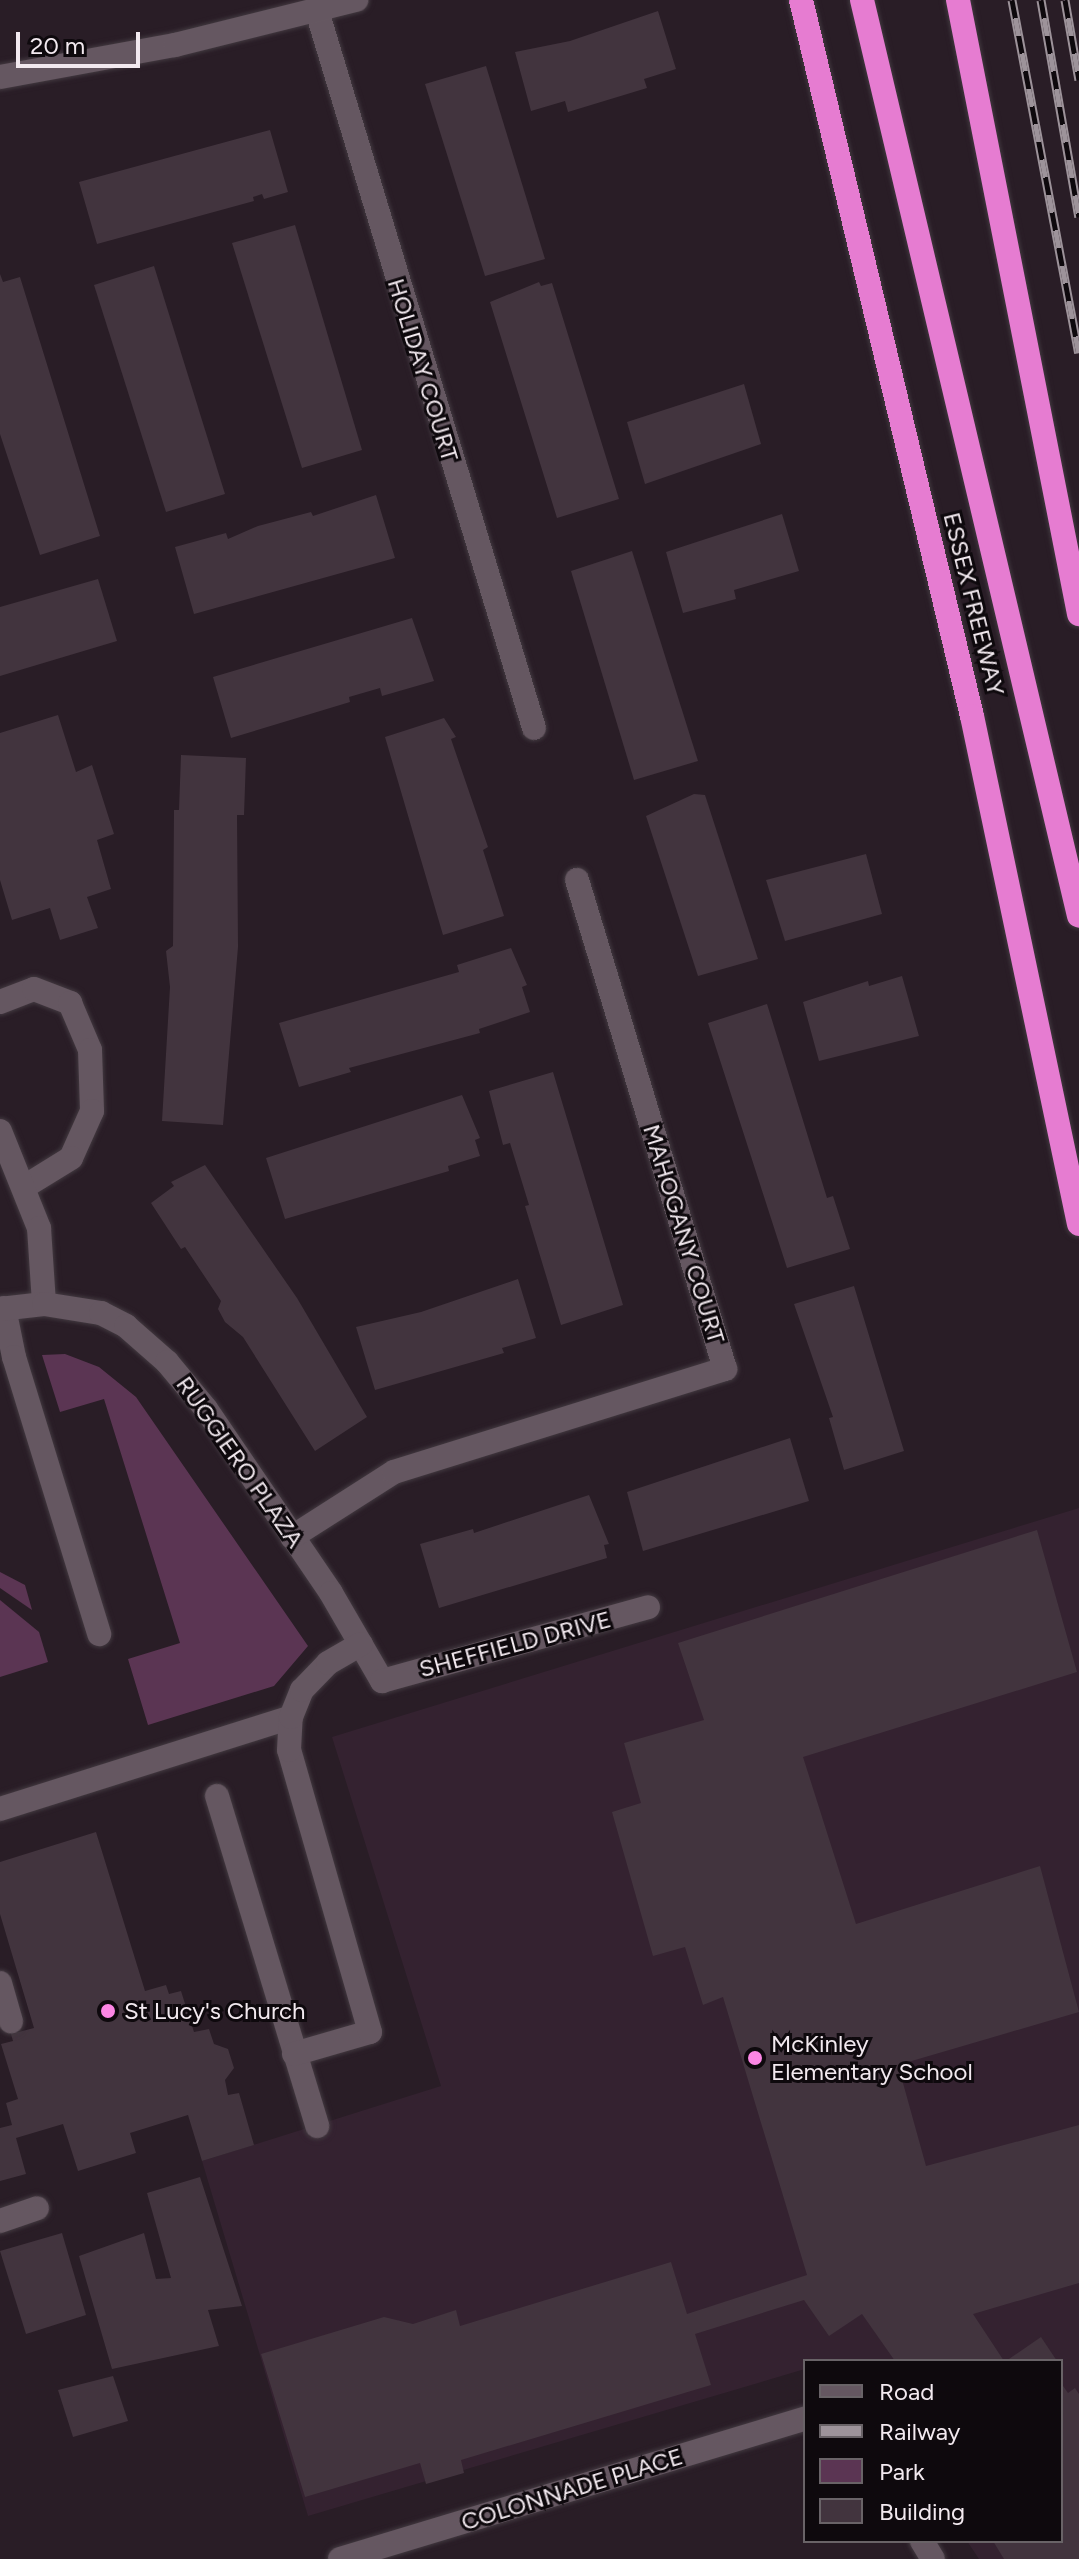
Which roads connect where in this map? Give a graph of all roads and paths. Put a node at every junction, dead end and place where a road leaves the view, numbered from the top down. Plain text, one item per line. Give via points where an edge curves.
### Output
1 (356, 0) edge
2 (801, 0) edge
3 (862, 0) edge
4 (958, 0) edge
5 (317, 11) junction
6 (0, 77) edge
7 (1079, 614) edge
8 (534, 728) dead end
9 (577, 880) dead end
10 (1079, 916) edge
11 (0, 1002) edge
12 (0, 1131) edge
13 (24, 1187) junction
14 (1079, 1224) edge
15 (44, 1304) junction
16 (2, 1308) edge
17 (292, 1537) junction
18 (648, 1607) dead end
19 (99, 1634) dead end
20 (361, 1644) junction
21 (382, 1681) joint
22 (291, 1717) junction
23 (217, 1796) dead end
24 (0, 1809) edge
25 (0, 1983) edge
26 (11, 2021) dead end
27 (294, 2054) junction
28 (317, 2126) dead end
29 (37, 2208) dead end
30 (0, 2221) edge
31 (803, 2420) edge
32 (340, 2559) edge

1 - 5 street
2 - 14 highway, ESSEX FREEWAY via 982,760
3 - 10 highway, ESSEX FREEWAY
4 - 7 highway
5 - 6 street via 175,45
5 - 8 street, HOLIDAY COURT
9 - 17 street, MAHOGANY COURT via 725,1369 394,1472
11 - 13 street via 34,989 70,1003 90,1050 92,1111 71,1158
12 - 13 street
13 - 15 street via 44,1249
15 - 16 street, RUGGIERO PLAZA
15 - 17 street, RUGGIERO PLAZA via 101,1313 126,1326 167,1362 206,1409
16 - 19 street
17 - 20 street, RUGGIERO PLAZA
18 - 21 street, SHEFFIELD DRIVE
20 - 21 street, RUGGIERO PLAZA
20 - 22 street via 316,1673 294,1703
22 - 24 street
22 - 27 street via 292,1774 370,2032
23 - 27 street
25 - 26 street
27 - 28 street
29 - 30 street
31 - 32 street, COLONNADE PLACE

